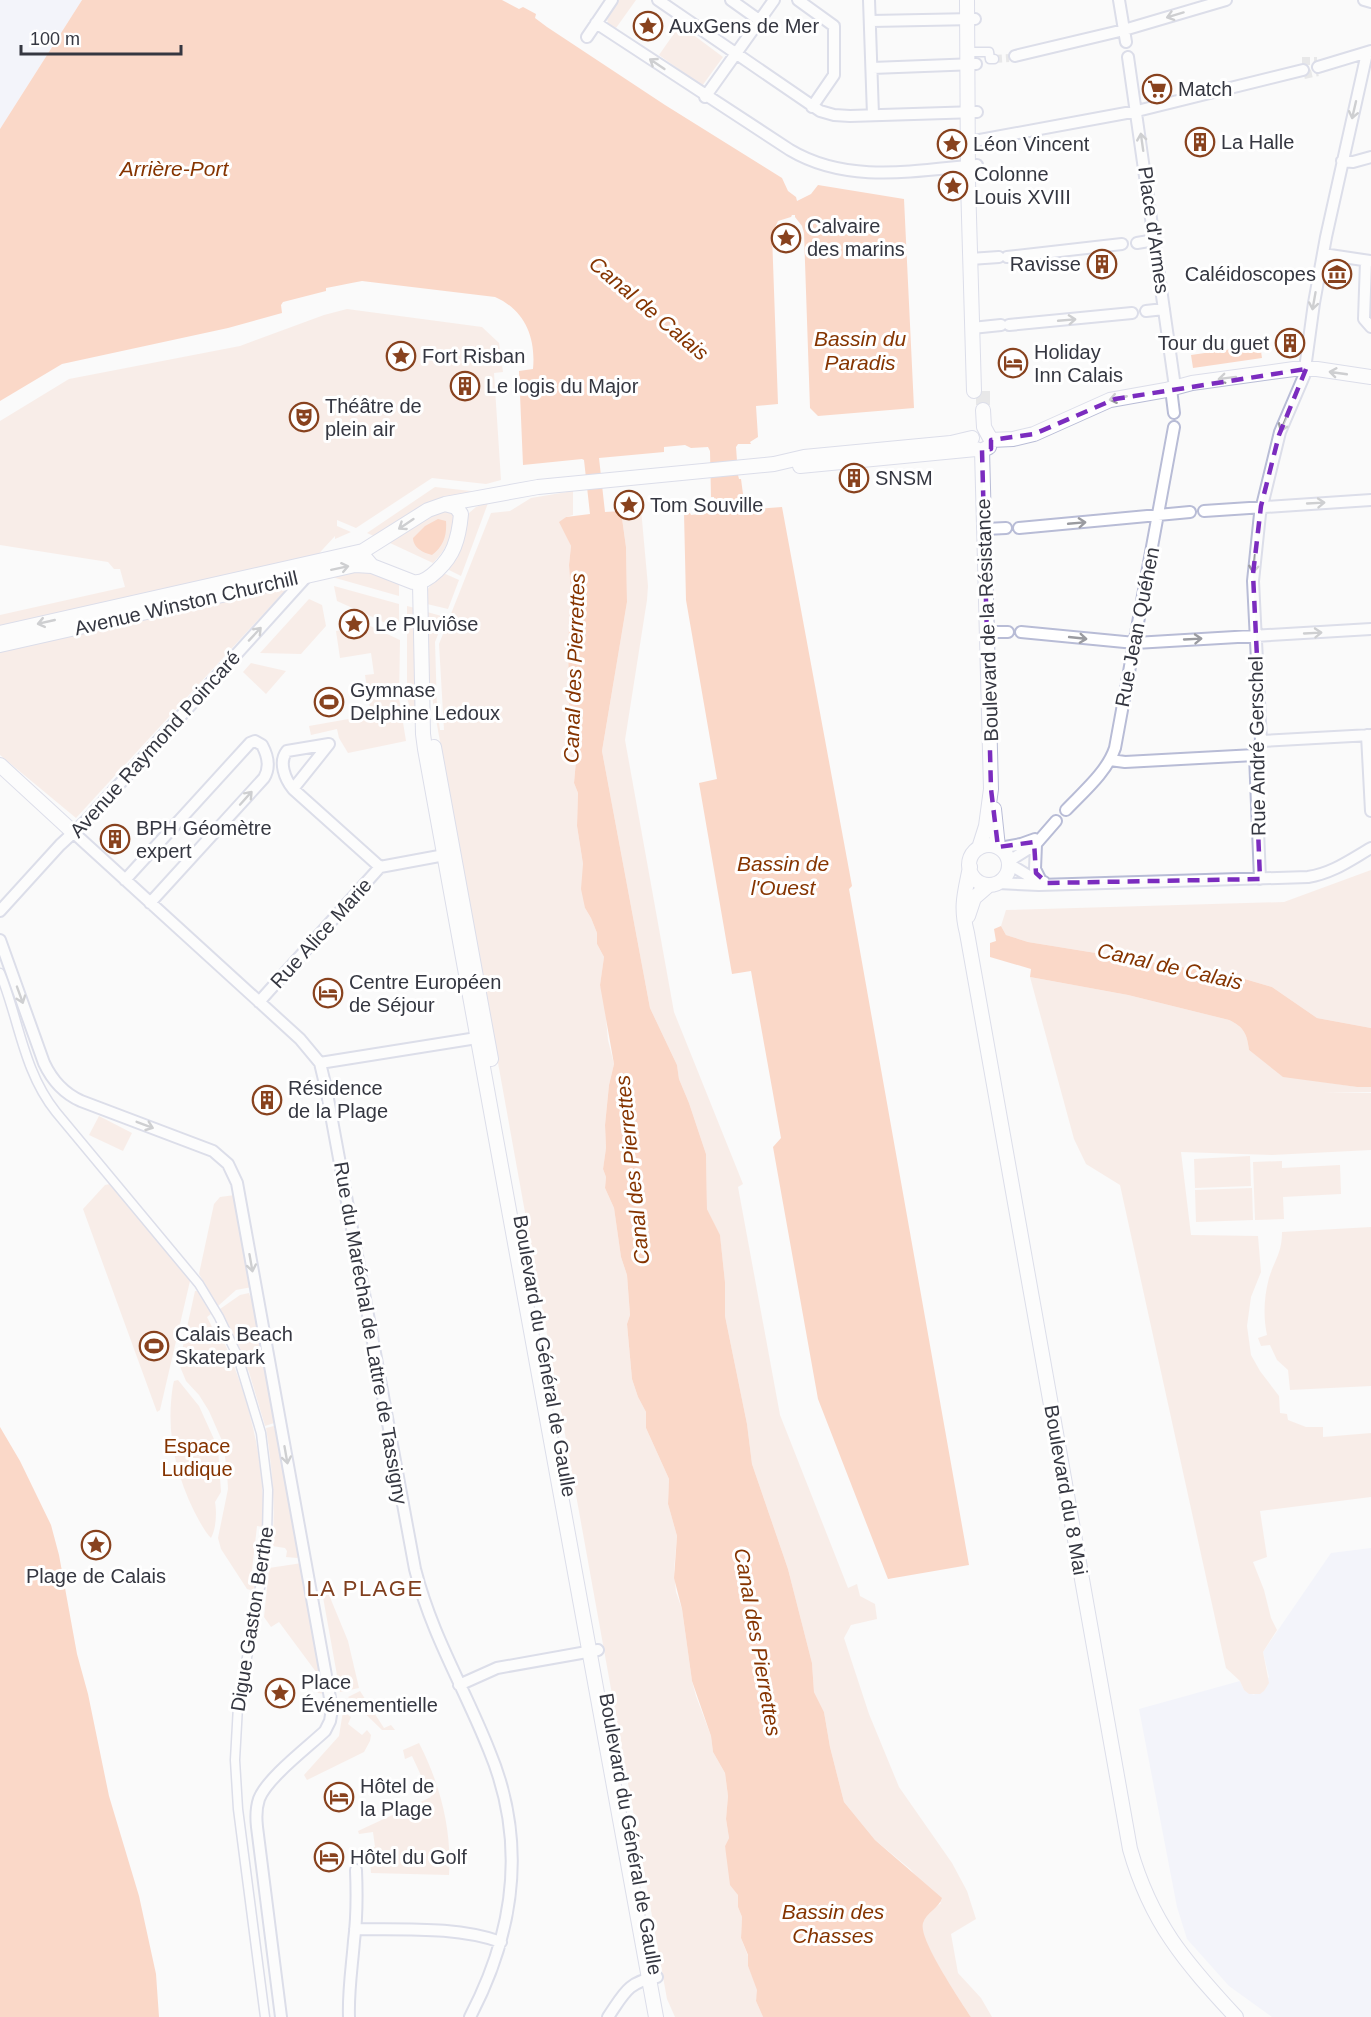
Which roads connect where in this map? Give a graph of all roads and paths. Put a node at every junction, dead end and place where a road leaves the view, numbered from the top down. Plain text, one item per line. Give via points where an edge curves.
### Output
1 (612, 0) edge
2 (658, 0) edge
3 (731, 0) edge
4 (774, 0) edge
5 (798, 0) edge
6 (869, 0) edge
7 (967, 0) edge
8 (975, 0) edge
9 (1119, 0) edge
10 (1226, 0) edge
11 (1364, 0) edge
12 (1371, 2) edge
13 (971, 19) junction
14 (759, 20) junction
15 (871, 21) junction
16 (596, 23) junction
17 (1124, 30) junction
18 (587, 37) dead end
19 (1126, 42) dead end
20 (1369, 52) edge
21 (735, 54) junction
22 (1012, 57) tunnel mouth
23 (1128, 57) dead end
24 (972, 58) junction
25 (994, 59) tunnel mouth
26 (1318, 67) tunnel mouth
27 (872, 68) junction
28 (1304, 70) tunnel mouth
29 (705, 97) junction
30 (812, 107) junction
31 (1137, 111) junction
32 (973, 112) junction
33 (873, 115) junction
34 (973, 142) junction
35 (1371, 157) edge
36 (1342, 161) junction
37 (973, 166) junction
38 (1155, 240) junction
39 (1137, 243) dead end
40 (1122, 244) dead end
41 (1323, 254) junction
42 (975, 259) junction
43 (1368, 261) edge
44 (1164, 309) junction
45 (1146, 311) dead end
46 (1132, 313) dead end
47 (1371, 327) edge
48 (977, 328) junction
49 (1306, 369) junction
50 (1371, 377) edge
51 (1173, 388) junction
52 (978, 391) tunnel mouth
53 (979, 410) tunnel mouth
54 (1174, 413) dead end
55 (1174, 427) dead end
56 (980, 441) junction
57 (491, 496) junction
58 (1371, 500) edge
59 (445, 504) junction
60 (1261, 506) junction
61 (1204, 511) dead end
62 (1190, 512) dead end
63 (1158, 515) junction
64 (461, 516) junction
65 (1006, 528) dead end
66 (1019, 528) dead end
67 (985, 529) junction
68 (369, 548) junction
69 (372, 566) junction
70 (309, 575) junction
71 (420, 583) junction
72 (1371, 629) edge
73 (987, 632) junction
74 (1008, 632) dead end
75 (1021, 632) dead end
76 (0, 633) edge
77 (1255, 636) junction
78 (1135, 643) junction
79 (0, 645) edge
80 (1369, 735) edge
81 (1262, 741) junction
82 (1255, 755) junction
83 (1110, 760) junction
84 (0, 765) edge
85 (293, 789) junction
86 (991, 789) junction
87 (1066, 810) dead end
88 (1371, 811) edge
89 (1056, 821) dead end
90 (74, 833) junction
91 (1044, 834) junction
92 (1036, 844) junction
93 (999, 847) junction
94 (979, 848) junction
95 (1371, 848) edge
96 (449, 854) junction
97 (1009, 863) junction
98 (380, 867) junction
99 (970, 867) junction
100 (1260, 879) junction
101 (125, 880) junction
102 (1041, 881) junction
103 (994, 884) junction
104 (1059, 884) junction
105 (150, 903) junction
106 (0, 911) edge
107 (967, 933) junction
108 (0, 940) edge
109 (0, 972) edge
110 (259, 1002) junction
111 (482, 1037) junction
112 (320, 1064) junction
113 (594, 1651) junction
114 (459, 1685) junction
115 (356, 1870) dead end
116 (355, 1929) junction
117 (501, 1942) junction
118 (653, 1978) junction
119 (265, 2017) edge
120 (281, 2017) edge
121 (349, 2017) edge
122 (470, 2017) edge
123 (608, 2017) edge
124 (656, 2017) edge
125 (666, 2017) edge
126 (1236, 2017) edge

1 - 16 street
2 - 21 street
3 - 14 street
4 - 14 street
5 - 30 street via 834,26 834,75
6 - 15 street
7 - 13 street
8 - 13 street
9 - 17 street
10 -> 17 street
11 - 12 street
13 - 15 street
13 - 24 street
14 - 21 street
15 - 27 street
16 - 18 street
29 -> 16 street
17 - 19 street
17 - 22 street
20 - 26 street
20 -> 36 street, Rue André Gerschel
21 - 29 street
21 - 30 street
23 - 31 street, Place d'Armes
24 - 25 street via 989,52 990,59
24 - 27 street
24 - 32 street
27 - 33 street
28 - 31 street
29 - 37 street via 789,150 839,170 865,173
30 - 33 street via 834,115
31 - 34 street
38 -> 31 street, Place d'Armes
32 - 33 street
32 - 34 street
34 - 37 street
35 - 36 street
36 - 41 street, Rue André Gerschel
37 - 42 street
38 - 39 street
38 - 44 street, Place d'Armes
40 - 42 street
41 - 43 street
41 -> 49 street, Rue André Gerschel
42 - 48 street
43 - 47 street via 1364,319
44 - 45 street
44 - 51 street, Place d'Armes
48 -> 46 street
48 - 52 street
50 -> 49 street
49 -> 51 street
49 -> 60 street, Rue André Gerschel via 1280,432
51 - 54 street
51 -> 56 street via 1110,400 1034,434
53 - 56 street, Boulevard de la Résistance
55 - 63 street, Rue Jean Quéhen
56 - 57 street via 819,465 774,464 568,483
56 - 67 street, Boulevard de la Résistance
57 - 59 street
57 - 64 street via 471,505
60 -> 58 street
59 - 64 street via 456,507
59 -> 68 street via 423,512
60 - 61 street
60 -> 77 street, Rue André Gerschel via 1253,574
62 - 63 street
66 -> 63 street
63 - 78 street, Rue Jean Quéhen
64 - 71 street via 452,553 430,578
65 - 67 street
67 - 73 street, Boulevard de la Résistance
68 - 69 street via 366,559
68 -> 76 street, Avenue Winston Churchill
70 -> 69 street, Avenue Winston Churchill via 355,565
69 - 71 street
70 - 79 street, Avenue Winston Churchill
90 -> 70 street, Avenue Raymond Poincaré
71 - 96 street, Boulevard du Général de Gaulle via 423,695
77 -> 72 street
73 - 74 street
73 - 86 street, Boulevard de la Résistance
75 -> 78 street
78 -> 77 street
77 - 81 street, Rue André Gerschel
78 - 83 street, Rue Jean Quéhen
80 - 81 street
80 - 88 street
81 - 82 street, Rue André Gerschel
82 - 83 street
82 - 100 street, Rue André Gerschel
83 - 87 street, Rue Jean Quéhen
84 - 90 street, Rue du Maréchal de Lattre de Tassigny
85 - 85 street via 300,780 329,744 284,754 286,777
85 - 98 street
86 - 93 street, Boulevard de la Résistance
86 - 94 street, Boulevard de la Résistance
89 - 91 street
90 - 101 street, Rue du Maréchal de Lattre de Tassigny
90 - 106 street, Avenue Raymond Poincaré
91 - 92 street
91 - 93 street via 1025,843
92 - 97 street
92 - 102 street via 1035,869
93 - 94 street
93 - 97 street
94 - 99 street via 971,856
95 - 100 street via 1339,868 1318,875
96 - 98 street, Rue Alice Marie
96 - 111 street, Boulevard du Général de Gaulle
97 - 102 street
97 - 103 street via 1006,876
98 - 110 street, Rue Alice Marie
99 - 103 street via 975,879
99 - 107 street, Boulevard du 8 Mai via 962,909
100 - 104 street
101 - 105 street, Rue du Maréchal de Lattre de Tassigny
105 -> 101 street via 264,778 268,764 262,746 255,741 250,743
102 - 104 street
103 - 104 street
103 - 107 street, Boulevard du 8 Mai via 972,901
105 - 110 street, Rue du Maréchal de Lattre de Tassigny
107 - 126 street, Boulevard du 8 Mai via 1131,1849 1142,1887 1168,1938
108 -> 120 street, Digue Gaston Berthe via 44,1063 62,1089 81,1101 213,1151 228,1164 237,1183 332,1709 325,1731 265,1788 256,1808
109 - 119 street, Digue Gaston Berthe via 39,1089 199,1284 238,1357 258,1419 268,1490 267,1535 238,1706 235,1760
110 - 112 street, Rue du Maréchal de Lattre de Tassigny via 300,1039
111 - 112 street
111 - 113 street, Boulevard du Général de Gaulle
112 - 114 street, Rue du Maréchal de Lattre de Tassigny via 410,1549 430,1620
113 - 114 street via 497,1668
113 - 118 street, Boulevard du Général de Gaulle
114 - 117 street, Rue du Maréchal de Lattre de Tassigny via 493,1760 507,1813 511,1870
115 - 116 street
116 - 117 street via 444,1932 486,1936
116 - 121 street
117 - 122 street, Rue du Maréchal de Lattre de Tassigny via 492,1972
118 - 123 street via 632,1985
118 - 124 street, Boulevard du Général de Gaulle
118 - 125 street, Boulevard du Général de Gaulle

